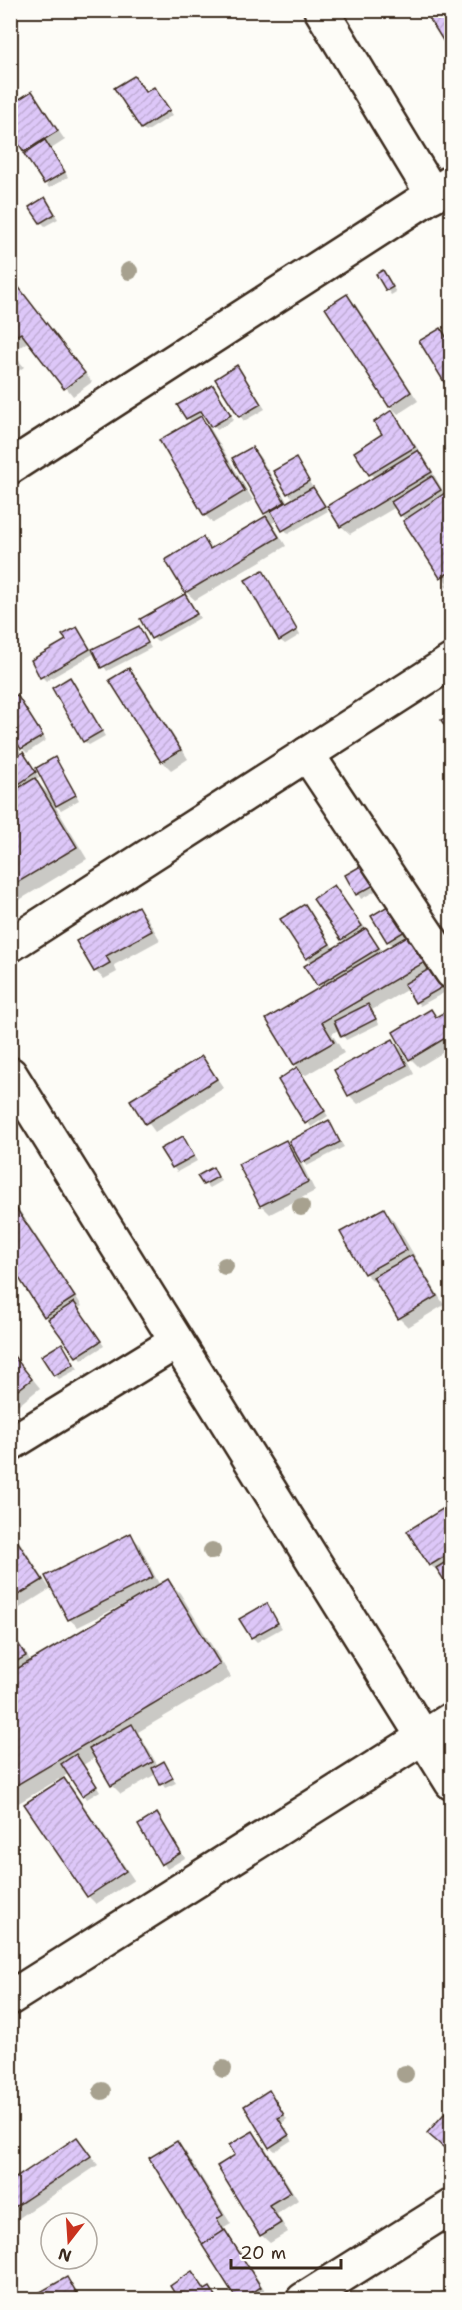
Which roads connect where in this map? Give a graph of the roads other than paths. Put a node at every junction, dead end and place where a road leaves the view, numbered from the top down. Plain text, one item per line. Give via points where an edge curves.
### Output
1 (321, 10) edge
2 (442, 189) edge
3 (10, 467) edge
4 (452, 661) edge
5 (307, 754) junction
6 (10, 945) edge
7 (452, 972) edge
8 (10, 1074) edge
9 (176, 1342) junction
10 (10, 1444) edge
11 (452, 1719) edge
12 (422, 1739) junction
13 (452, 1783) edge
14 (10, 1998) edge
15 (452, 2206) edge
16 (303, 2300) edge

1 - 2 street
2 - 3 street
4 - 5 street
5 - 6 street
5 - 7 street
8 - 9 street
9 - 10 street
9 - 12 street
11 - 12 street
12 - 13 street
12 - 14 street
15 - 16 street

